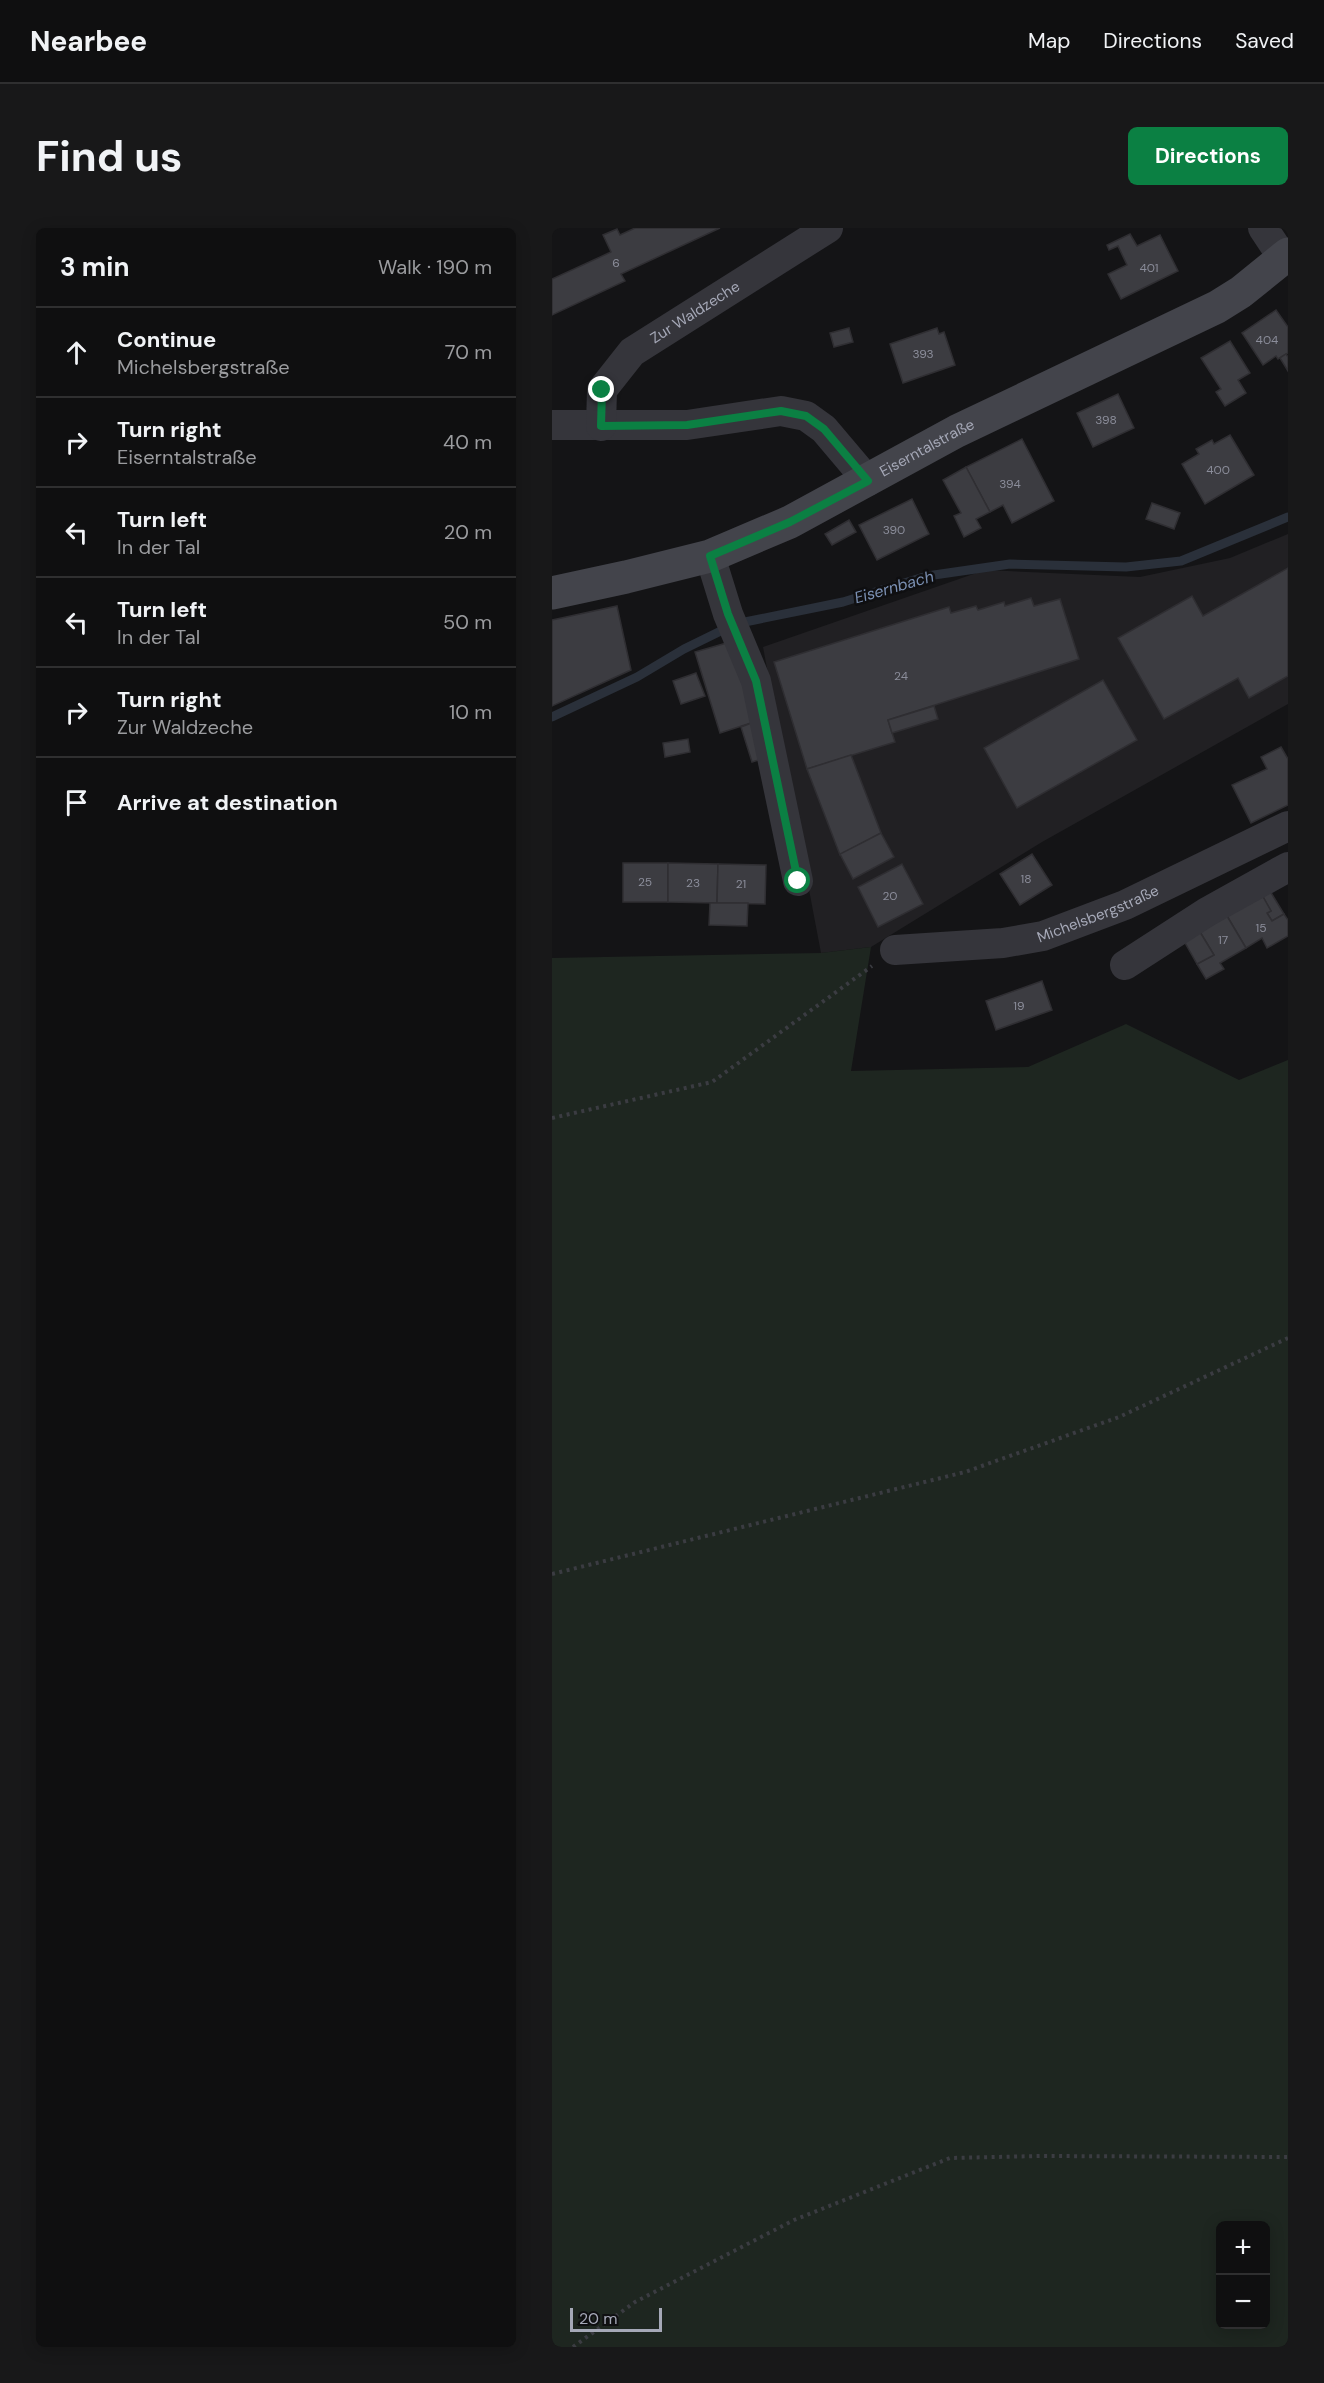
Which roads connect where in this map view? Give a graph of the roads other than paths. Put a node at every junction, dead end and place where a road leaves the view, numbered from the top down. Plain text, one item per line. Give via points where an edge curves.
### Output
1 (828, 228) edge
2 (1263, 228) edge
3 (1286, 256) edge
4 (552, 425) edge
5 (601, 426) junction
6 (868, 481) junction
7 (710, 556) junction
8 (552, 593) edge
9 (1288, 826) edge
10 (1288, 867) edge
11 (798, 881) dead end
12 (895, 950) road end
13 (1125, 964) dead end

1 - 5 street, Zur Waldzeche via 632,352 602,390
2 - 3 street, Eiserntalstraße
3 - 6 main road, Eiserntalstraße via 1217,307 957,431
4 - 5 street
5 - 6 street via 687,425 781,411 806,416 824,429
6 - 7 main road, Eiserntalstraße via 790,522
7 - 8 main road, Eiserntalstraße
7 - 11 street via 731,623 756,681
9 - 12 street, Michelsbergstraße via 1125,905 1043,936 1003,943
10 - 13 street

